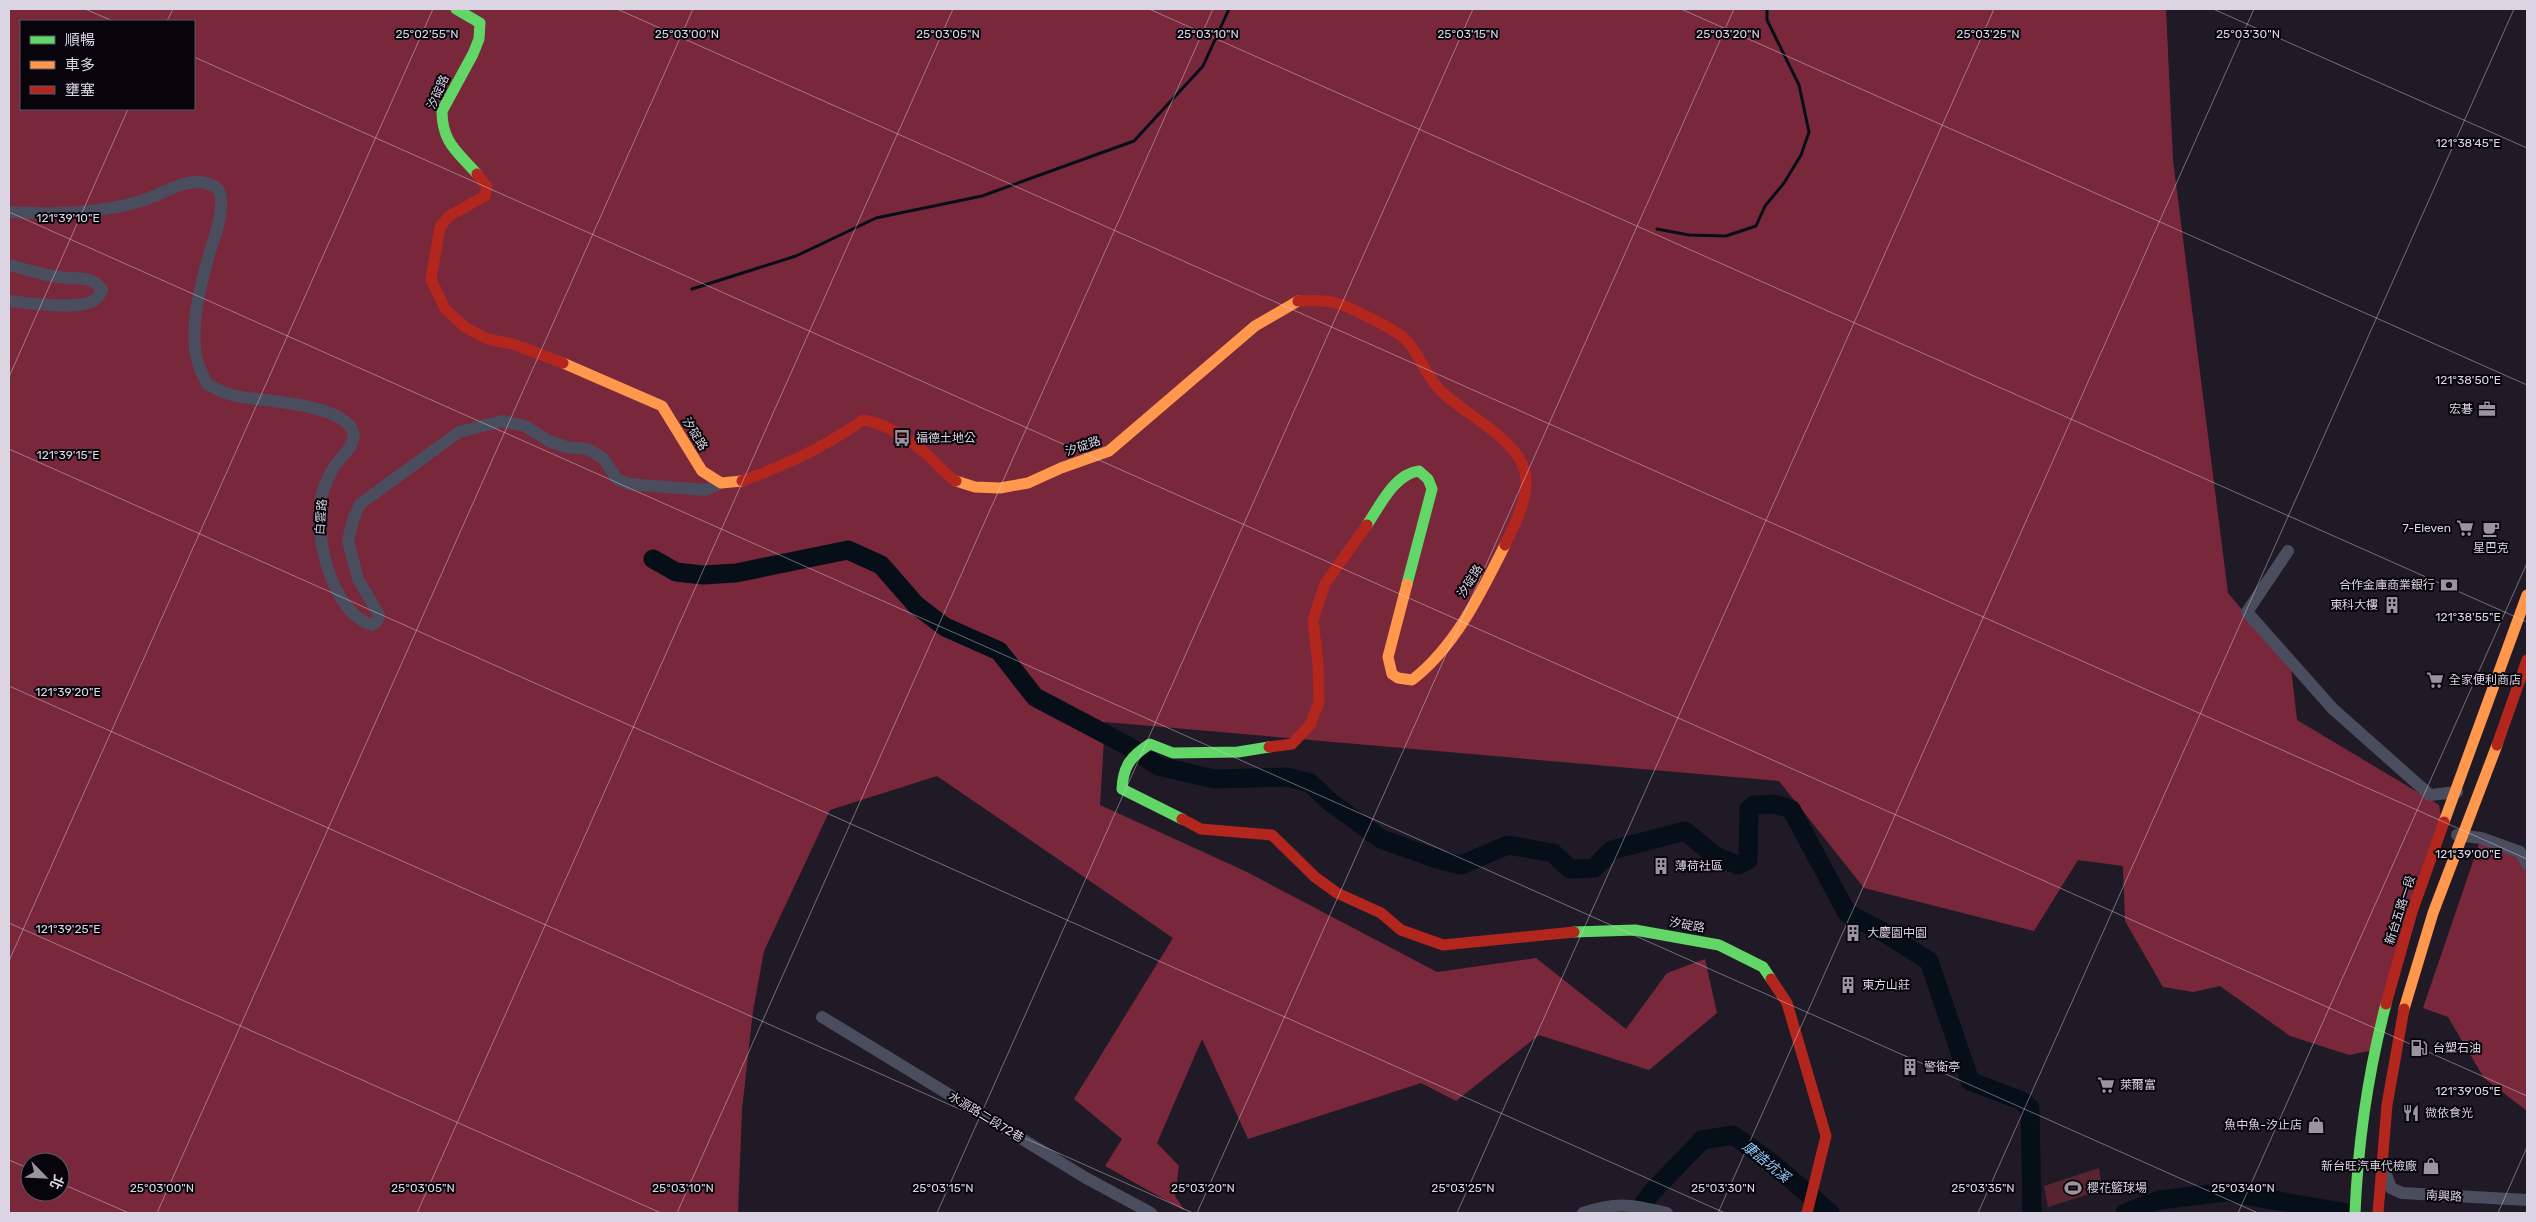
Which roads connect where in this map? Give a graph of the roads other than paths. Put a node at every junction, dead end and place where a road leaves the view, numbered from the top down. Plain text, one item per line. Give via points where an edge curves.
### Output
1 (456, 9) edge
2 (9, 212) edge
3 (9, 265) edge
4 (9, 301) edge
5 (721, 483) junction
6 (2288, 551) dead end
7 (2527, 595) edge
8 (2527, 660) edge
9 (2457, 792) junction
10 (2474, 801) junction
11 (2443, 829) junction
12 (2460, 836) junction
13 (2481, 838) junction
14 (2527, 857) edge
15 (2527, 864) edge
16 (822, 1017) dead end
17 (2357, 1157) junction
18 (2381, 1161) junction
19 (2527, 1200) edge
20 (1808, 1208) edge
21 (1151, 1213) edge
22 (1583, 1213) edge
23 (1667, 1213) edge
24 (2355, 1213) edge
25 (2378, 1213) edge

1 - 5 street, 汐碇路 via 480,23 478,39 442,111 440,122 446,142 474,168 487,187 485,196 449,216 440,227 431,279 445,309 487,339 513,344 575,367 662,406 702,471
2 - 5 street, 白雲路 via 74,212 144,200 182,184 203,182 215,186 222,195 220,223 199,292 195,338 198,363 207,384 230,395 300,406 330,414 349,425 354,434 352,446 336,465 323,489 319,534 342,599 348,610 362,622 372,625 378,616 358,579 348,541 360,504 459,432 502,421 525,426 566,447 587,449 603,458 617,479 630,484 705,490
3 - 4 street via 59,277 82,277 97,282 102,290 98,299 89,303
5 - 20 street, 汐碇路 via 740,482 770,471 836,438 863,420 877,422 923,451 954,480 975,487 1000,488 1028,483 1109,451 1255,326 1298,302 1310,300 1340,304 1404,337 1429,378 1454,405 1515,452 1526,472 1527,490 1494,569 1437,659 1412,680 1392,674 1388,657 1432,489 1428,479 1419,471 1410,472 1397,482 1320,595 1312,620 1319,702 1302,736 1292,744 1238,752 1173,753 1150,744 1126,762 1122,771 1122,789 1201,828 1272,835 1315,877 1337,893 1381,913 1401,930 1443,945 1593,930 1635,930 1719,945 1763,967 1787,1002 1826,1136
6 - 9 street via 2248,612 2333,709 2410,779 2430,795
7 - 9 street, 新台五路一段
8 - 10 street
9 - 10 street
9 - 11 street, 新台五路一段
10 - 12 street
11 - 12 street
11 - 17 street, 新台五路一段 via 2412,912 2377,1041
12 - 13 street
12 - 18 street via 2407,1000 2390,1085
13 - 14 street via 2490,837 2522,847
13 - 15 street via 2520,852
16 - 21 street, 水源路二段72巷 via 1086,1178
17 - 18 street
17 - 24 street, 新台五路一段
18 - 19 street, 南興路 via 2391,1188 2402,1193
18 - 25 street
22 - 23 street via 1606,1205 1628,1205

